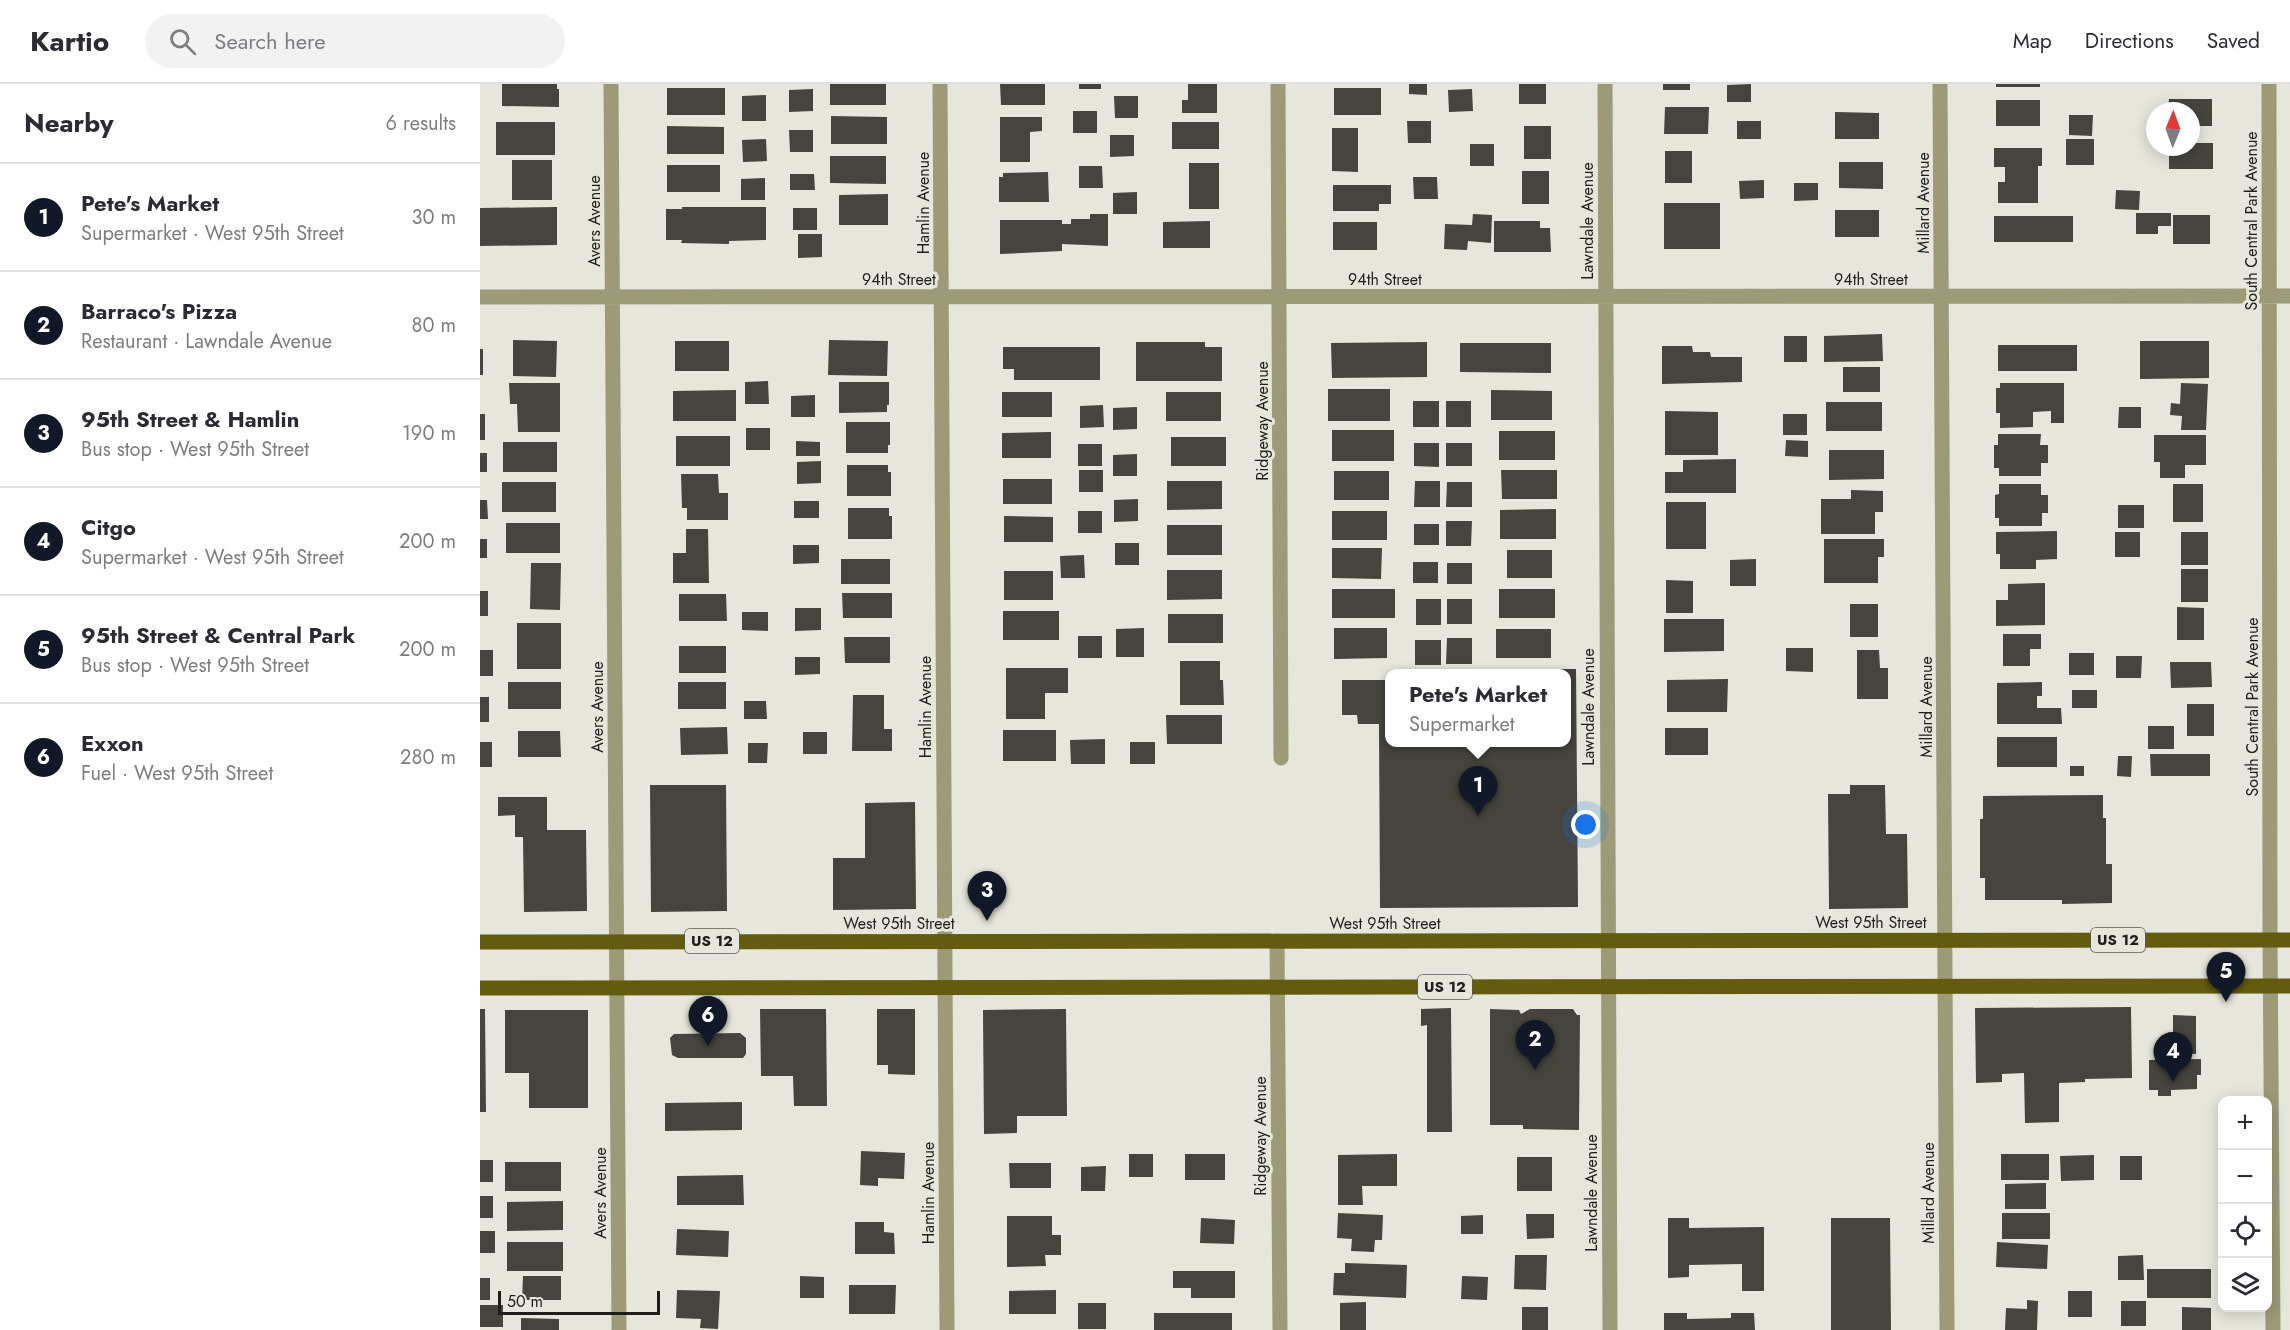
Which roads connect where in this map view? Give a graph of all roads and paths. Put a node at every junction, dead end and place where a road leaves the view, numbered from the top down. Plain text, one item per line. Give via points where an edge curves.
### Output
1 (611, 84) edge
2 (940, 84) edge
3 (1278, 84) edge
4 (1605, 84) edge
5 (1940, 84) edge
6 (2268, 84) edge
7 (2269, 296) junction
8 (2290, 296) edge
9 (480, 297) edge
10 (613, 297) junction
11 (941, 297) junction
12 (1279, 297) junction
13 (1606, 297) junction
14 (1942, 297) junction
15 (1281, 758) dead end
16 (1945, 940) junction
17 (2270, 940) junction
18 (2290, 940) edge
19 (617, 941) junction
20 (944, 941) junction
21 (1276, 941) junction
22 (1607, 941) junction
23 (480, 942) edge
24 (2270, 986) junction
25 (2290, 986) edge
26 (1277, 987) junction
27 (1607, 987) junction
28 (1945, 987) junction
29 (480, 988) edge
30 (617, 988) junction
31 (945, 988) junction
32 (619, 1330) edge
33 (947, 1330) edge
34 (1280, 1330) edge
35 (1610, 1330) edge
36 (1947, 1330) edge
37 (2273, 1330) edge

1 - 10 street, Avers Avenue
2 - 11 street, Hamlin Avenue
3 - 12 street, Ridgeway Avenue
4 - 13 street, Lawndale Avenue
5 - 14 street, Millard Avenue
6 - 7 street, South Central Park Avenue
7 - 8 street, 94th Street
7 - 14 street, 94th Street
7 - 17 street, South Central Park Avenue
9 - 10 street, 94th Street
10 - 11 street, 94th Street
10 - 19 street, Avers Avenue
11 - 12 street, 94th Street
11 - 20 street, Hamlin Avenue
12 - 13 street, 94th Street
12 - 15 street, Ridgeway Avenue
13 - 14 street, 94th Street
13 - 22 street, Lawndale Avenue
14 - 16 street, Millard Avenue
16 - 17 main road, West 95th Street / US 12
16 - 22 main road, West 95th Street / US 12
16 - 28 street, Millard Avenue
17 - 18 main road, West 95th Street / US 12
17 - 24 street, South Central Park Avenue
19 - 20 main road, West 95th Street / US 12
19 - 23 main road, West 95th Street / US 12
19 - 30 street, Avers Avenue
20 - 21 main road, West 95th Street / US 12
20 - 31 street, Hamlin Avenue
21 - 22 main road, West 95th Street / US 12
21 - 26 street, Ridgeway Avenue
22 - 27 street, Lawndale Avenue
24 - 25 main road, US 12
24 - 28 main road, US 12
24 - 37 street, South Central Park Avenue
26 - 27 main road, US 12
26 - 31 main road, US 12
26 - 34 street, Ridgeway Avenue
27 - 28 main road, US 12
27 - 35 street, Lawndale Avenue
28 - 36 street, Millard Avenue
29 - 30 main road, US 12
30 - 31 main road, US 12
30 - 32 street, Avers Avenue
31 - 33 street, Hamlin Avenue

